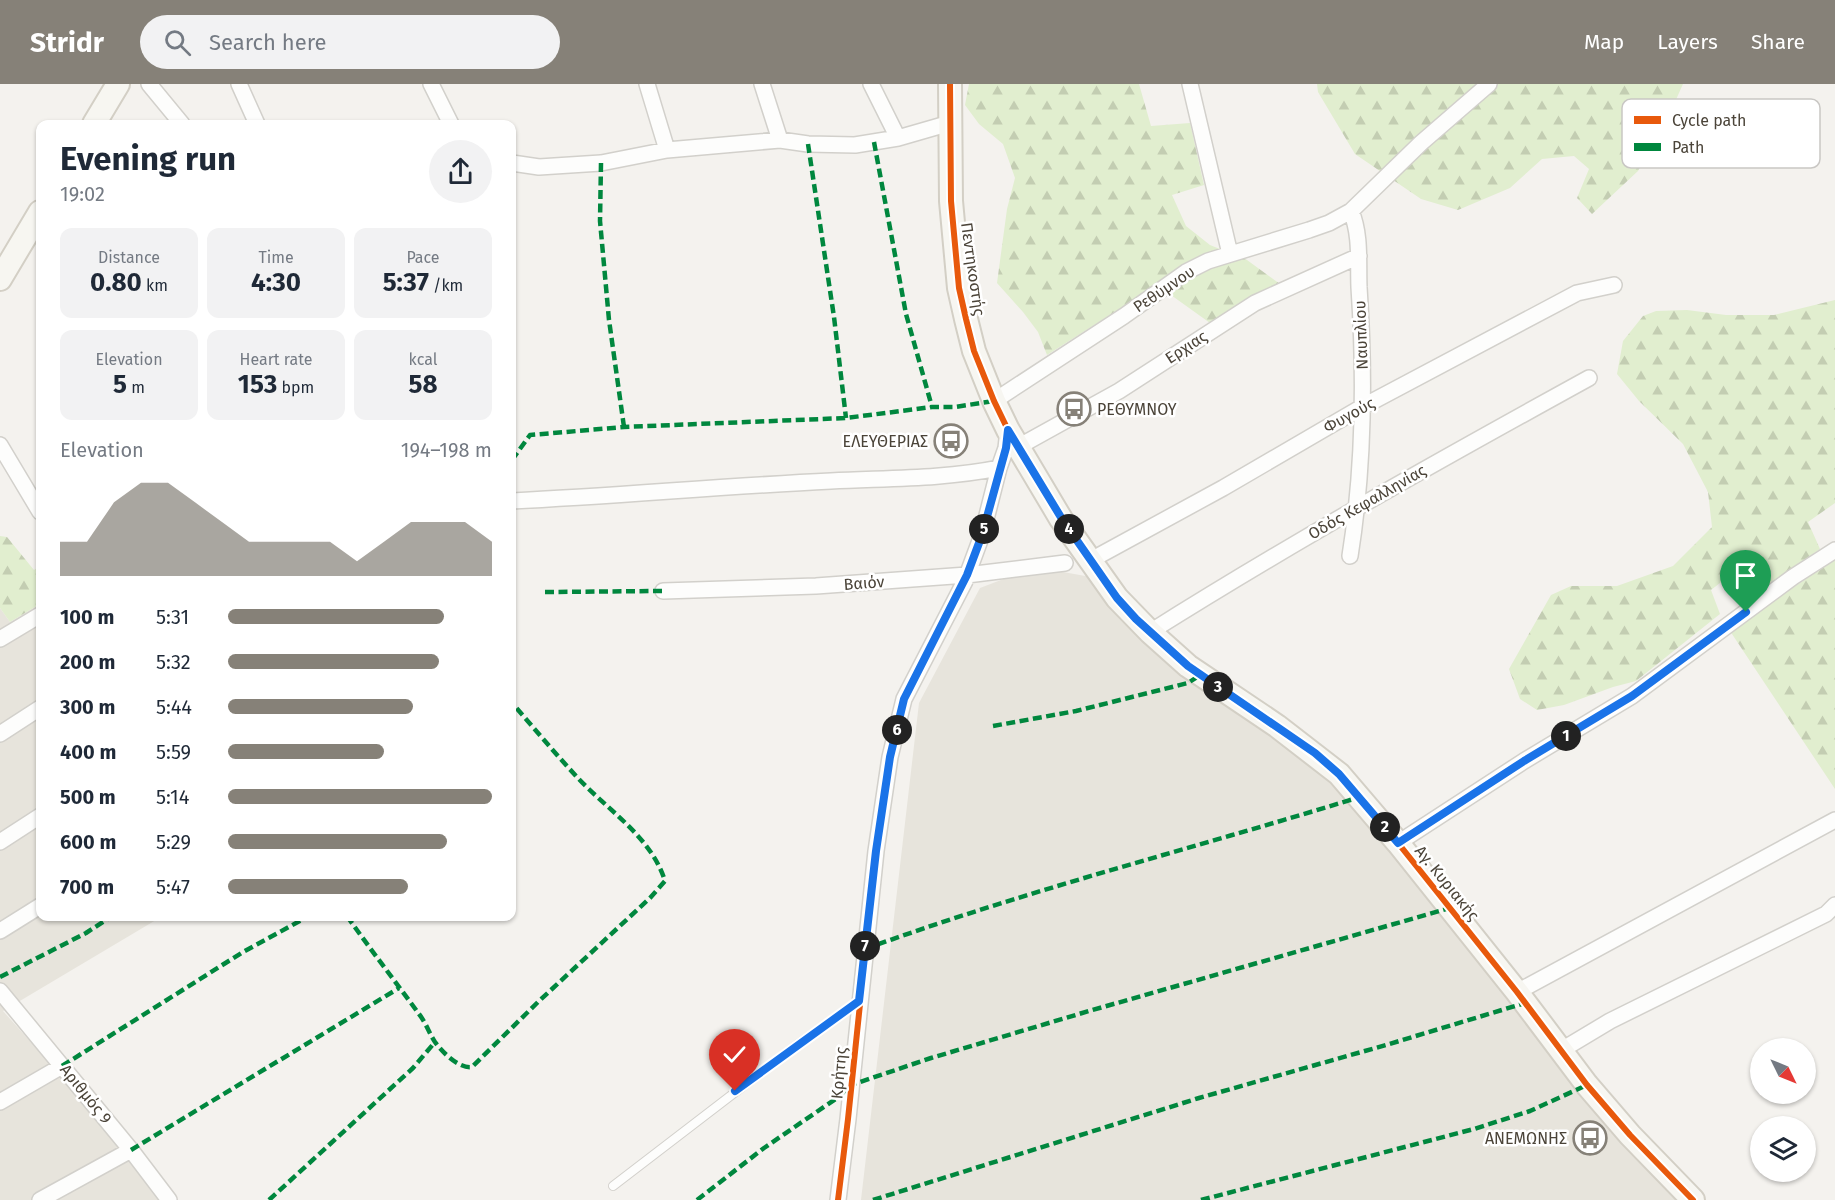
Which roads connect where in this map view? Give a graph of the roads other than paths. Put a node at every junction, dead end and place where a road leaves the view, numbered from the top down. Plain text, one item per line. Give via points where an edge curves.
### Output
1 (118, 84) edge
2 (149, 84) edge
3 (239, 84) edge
4 (431, 84) edge
5 (647, 84) edge
6 (762, 84) edge
7 (871, 84) edge
8 (950, 84) edge
9 (1190, 84) edge
10 (1489, 84) edge
11 (96, 120) edge
12 (179, 120) edge
13 (255, 120) edge
14 (449, 120) edge
15 (950, 123) junction
16 (898, 138) junction
17 (780, 140) junction
18 (667, 150) junction
19 (516, 164) edge
20 (1351, 211) junction
21 (36, 219) edge
22 (1230, 254) junction
23 (1359, 256) junction
24 (0, 279) edge
25 (1614, 285) dead end
26 (1589, 378) dead end
27 (994, 401) junction
28 (1362, 407) junction
29 (1013, 438) junction
30 (0, 445) edge
31 (999, 468) junction
32 (516, 501) edge
33 (36, 505) edge
34 (1358, 506) junction
35 (1835, 550) edge
36 (1350, 556) dead end
37 (1091, 560) junction
38 (1065, 563) dead end
39 (967, 575) junction
40 (663, 591) dead end
41 (36, 617) edge
42 (1150, 632) junction
43 (0, 639) edge
44 (36, 711) edge
45 (0, 734) edge
46 (36, 819) edge
47 (1835, 820) edge
48 (0, 842) edge
49 (1398, 843) junction
50 (1835, 905) edge
51 (36, 908) edge
52 (0, 931) edge
53 (0, 991) edge
54 (1517, 992) junction
55 (859, 1001) junction
56 (1560, 1051) junction
57 (62, 1066) junction
58 (0, 1101) edge
59 (131, 1150) junction
60 (613, 1186) dead end
61 (40, 1200) edge
62 (169, 1200) edge
63 (838, 1200) edge
64 (1693, 1200) edge

1 - 11 street
2 - 12 street
3 - 13 street
4 - 14 street
5 - 18 street
6 - 17 street
7 - 16 street
8 - 15 street, Πεντηκοστής
9 - 22 street
10 - 20 street, Ρεθύμνου
15 - 16 street
15 - 27 street, Πεντηκοστής via 951,201 959,288 974,351
16 - 17 street via 855,145
17 - 18 street
18 - 19 street via 601,163 539,167
20 - 22 street, Ρεθύμνου via 1319,226
20 - 23 street, Ναυπλίου
21 - 24 street
22 - 27 street, Ρεθύμνου via 1186,272
23 - 28 street, Ναυπλίου
23 - 29 street, Ερχιας via 1254,303 1119,391
25 - 28 street, Φυγούς via 1576,293
26 - 34 street, Οδός Κεφαλληνίας
27 - 29 street, Πεντηκοστής
28 - 34 street, Ναυπλίου
28 - 37 street, Φυγούς
29 - 31 street, Κρήτης
29 - 37 street, Αγ. Κυριακής
30 - 33 street
31 - 32 street via 966,475
31 - 39 street, Κρήτης
34 - 36 street, Ναυπλίου
34 - 42 street, Οδός Κεφαλληνίας
35 - 49 street via 1632,696
37 - 42 street, Αγ. Κυριακής via 1117,598
38 - 39 street, Βαιόν
39 - 40 street, Βαιόν via 816,586
39 - 55 street, Κρήτης via 904,699 890,757
41 - 43 street
42 - 49 street, Αγ. Κυριακής via 1209,681 1315,753 1339,774
44 - 45 street
46 - 48 street
47 - 54 street
49 - 54 street, Αγ. Κυριακής
50 - 56 street via 1826,914 1610,1021
51 - 52 street
53 - 57 street, Αριθμός 9
54 - 56 street, Αγ. Κυριακής
55 - 60 lane
55 - 63 street, Κρήτης
56 - 64 street, Αγ. Κυριακής via 1630,1135
57 - 58 street
57 - 59 street, Αριθμός 9
59 - 61 street
59 - 62 street, Αριθμός 9

